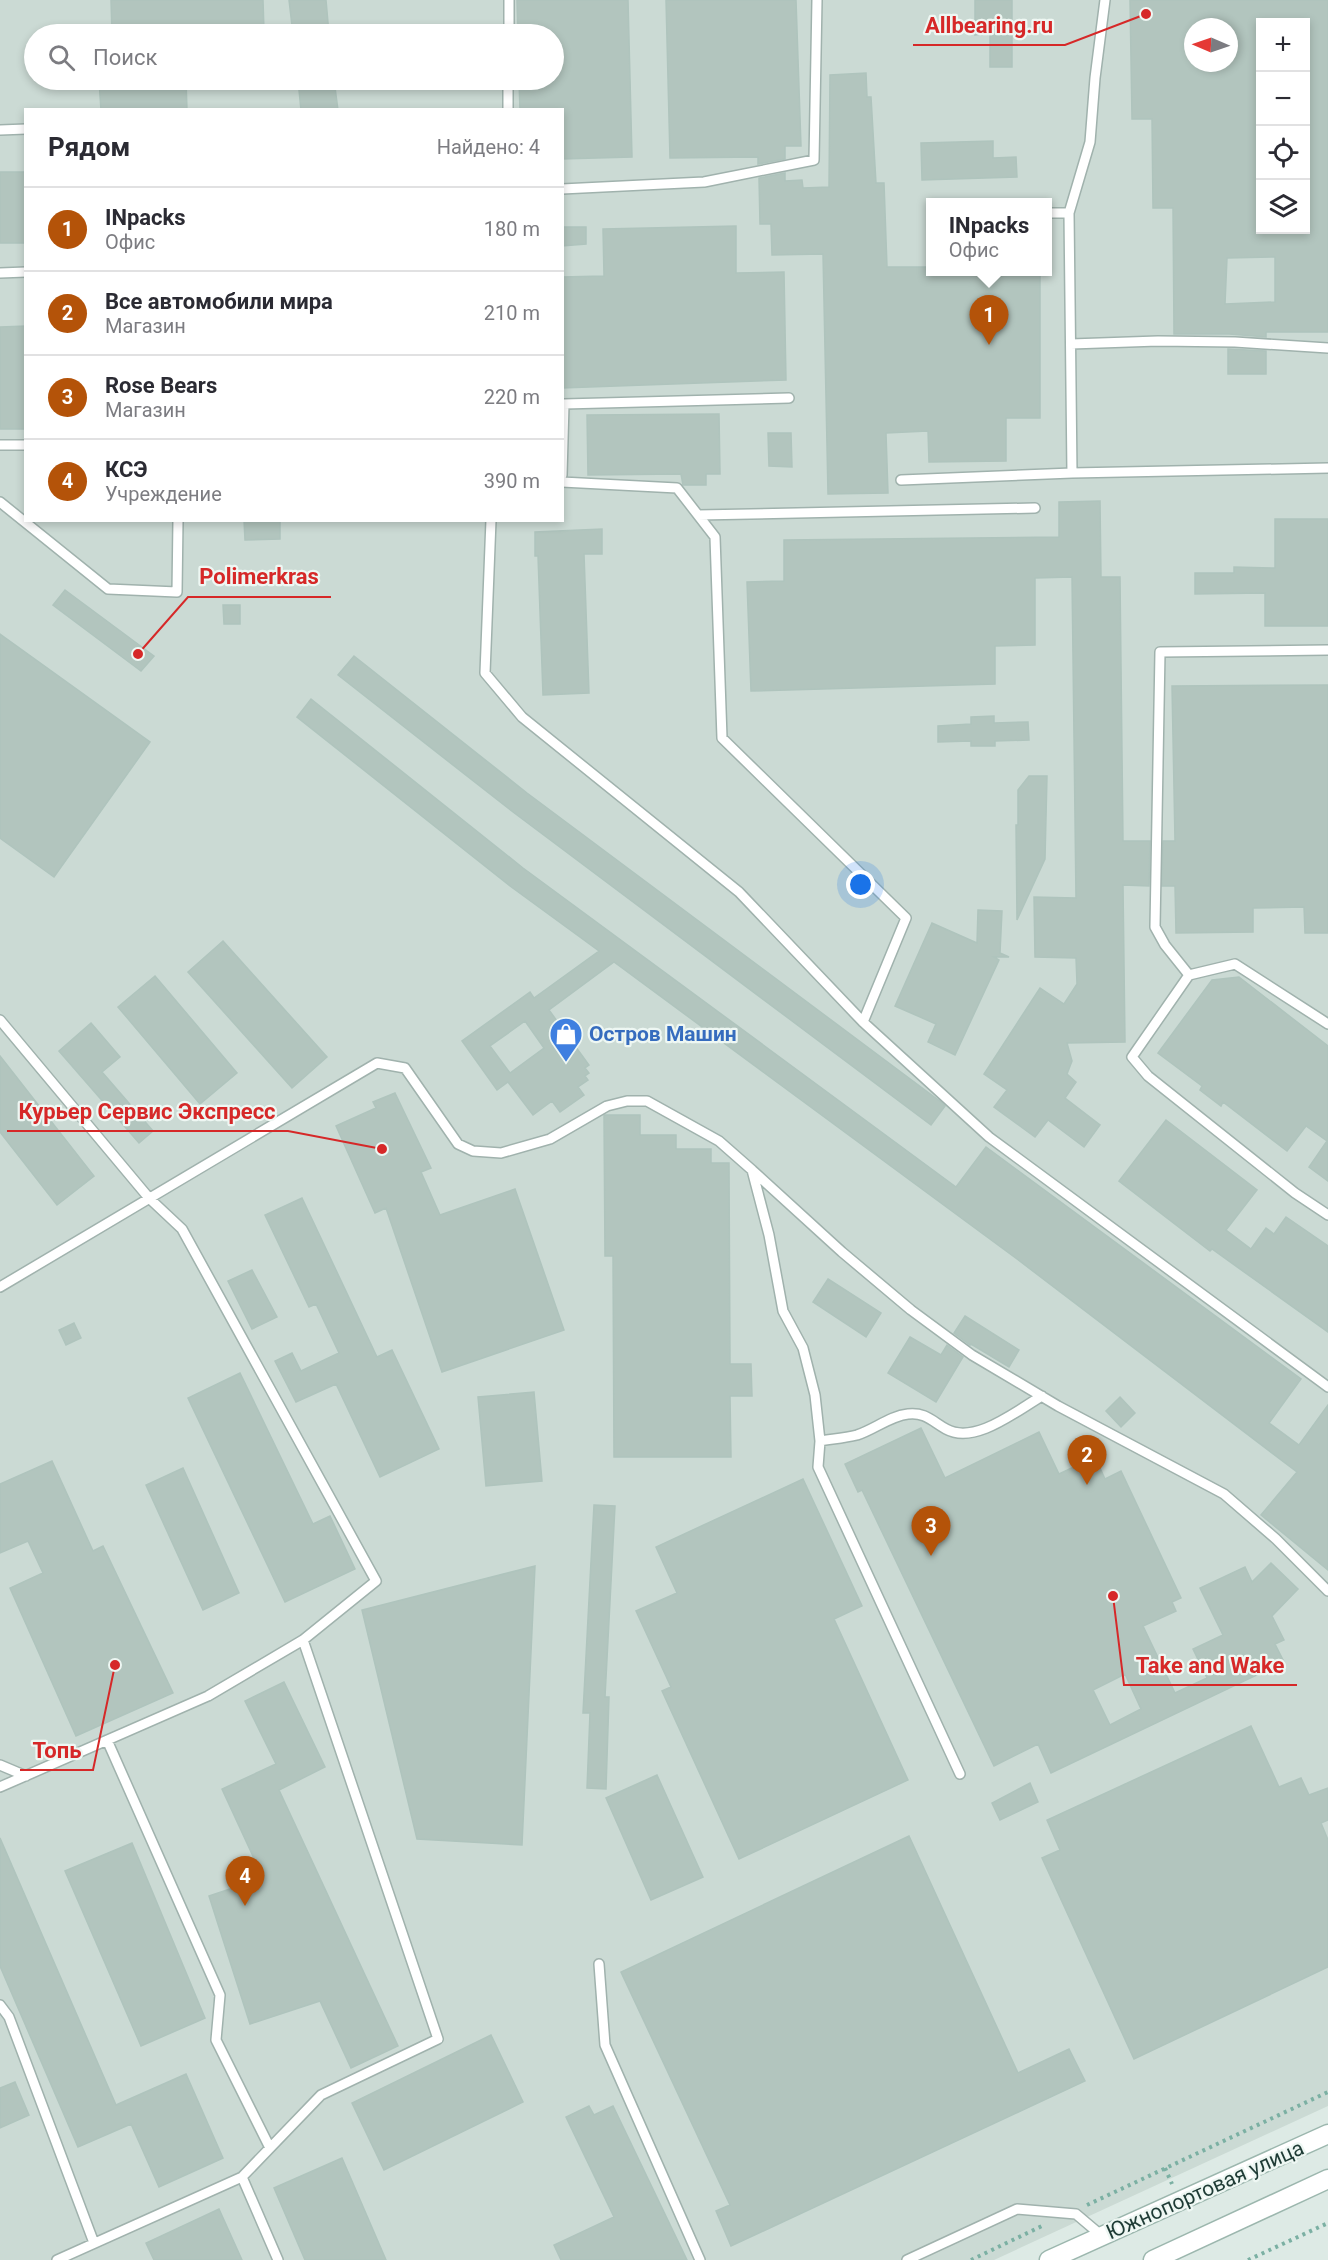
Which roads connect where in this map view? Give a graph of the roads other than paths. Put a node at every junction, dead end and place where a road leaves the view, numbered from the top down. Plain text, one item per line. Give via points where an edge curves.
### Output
1 (508, 0) edge
2 (817, 0) edge
3 (1105, 0) edge
4 (508, 24) edge
5 (508, 90) edge
6 (508, 108) edge
7 (24, 129) edge
8 (0, 130) edge
9 (564, 189) edge
10 (1052, 213) edge
11 (1069, 213) junction
12 (24, 272) edge
13 (0, 273) edge
14 (1071, 344) junction
15 (1328, 348) edge
16 (789, 398) dead end
17 (564, 404) edge
18 (0, 445) edge
19 (24, 445) edge
20 (1328, 468) edge
21 (1072, 473) junction
22 (901, 480) dead end
23 (564, 482) edge
24 (0, 502) edge
25 (1035, 508) dead end
26 (698, 515) junction
27 (24, 521) edge
28 (25, 522) edge
29 (178, 522) edge
30 (491, 522) edge
31 (1328, 650) edge
32 (1189, 975) junction
33 (0, 1020) edge
34 (863, 1022) junction
35 (1328, 1024) edge
36 (752, 1170) junction
37 (149, 1198) junction
38 (1328, 1215) edge
39 (0, 1287) edge
40 (1328, 1387) edge
41 (1042, 1396) junction
42 (820, 1441) junction
43 (1328, 1591) edge
44 (303, 1640) junction
45 (107, 1740) junction
46 (0, 1765) edge
47 (960, 1774) dead end
48 (26, 1776) junction
49 (0, 1787) edge
50 (599, 1965) dead end
51 (0, 2005) edge
52 (1328, 2134) edge
53 (270, 2148) junction
54 (242, 2177) junction
55 (1328, 2180) edge
56 (1102, 2236) junction
57 (94, 2243) junction
58 (57, 2260) edge
59 (278, 2260) edge
60 (700, 2260) edge
61 (907, 2260) edge
62 (1050, 2260) edge
63 (1153, 2260) edge

1 - 4 lane
2 - 9 lane via 814,160 704,182
3 - 11 lane via 1090,142
5 - 6 lane
7 - 8 lane
10 - 11 lane
11 - 14 lane
12 - 13 lane
14 - 15 lane via 1234,342
14 - 21 lane
16 - 17 lane
18 - 19 lane
20 - 21 lane
21 - 22 lane
23 - 26 lane via 677,488
24 - 27 lane
25 - 26 lane
26 - 34 lane via 715,537 722,738 906,918
28 - 29 lane via 108,589 177,592
30 - 34 lane via 485,674 522,717 740,892
31 - 32 lane via 1160,652 1155,927
32 - 35 lane via 1235,964
32 - 38 lane via 1132,1057 1148,1076
33 - 37 lane
34 - 40 lane via 989,1137
36 - 37 lane via 719,1142 647,1101 608,1106 550,1139 501,1153 473,1151 458,1144 405,1068 377,1063
36 - 41 lane via 910,1310 972,1355
36 - 42 lane via 783,1311 803,1348
37 - 39 lane
37 - 44 lane via 182,1229 376,1581
41 - 42 lane via 979,1432 960,1435 926,1415 912,1413 858,1434
41 - 43 lane via 1224,1494
42 - 47 lane via 818,1467
44 - 45 lane via 208,1696
44 - 53 lane via 438,2039 321,2095
45 - 48 lane
45 - 53 lane via 220,1995 216,2040
46 - 48 lane
48 - 49 lane
50 - 60 lane via 605,2045
51 - 57 lane via 9,2017
52 - 56 main road, Южнопортовая улица
53 - 54 lane
54 - 57 lane
54 - 59 lane
55 - 63 main road, Южнопортовая улица
56 - 61 lane via 1076,2214 1017,2209
56 - 62 main road, Южнопортовая улица
57 - 58 lane

